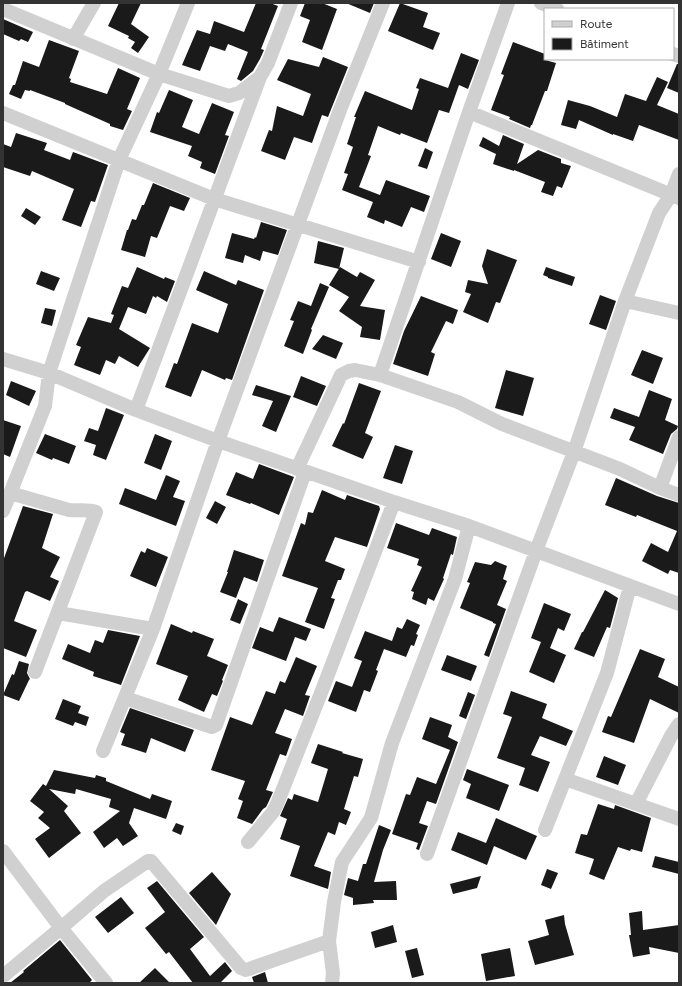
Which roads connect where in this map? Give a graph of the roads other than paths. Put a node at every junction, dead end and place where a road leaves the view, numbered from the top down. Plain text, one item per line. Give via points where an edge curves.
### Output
1 (94, 3) edge
2 (188, 3) edge
3 (292, 3) edge
4 (383, 3) edge
5 (508, 3) edge
6 (541, 3) edge
7 (557, 7) edge
8 (3, 9) edge
9 (73, 39) junction
10 (159, 74) junction
11 (260, 77) junction
12 (469, 112) junction
13 (3, 114) edge
14 (119, 160) junction
15 (679, 174) edge
16 (675, 197) edge
17 (214, 199) junction
18 (298, 226) junction
19 (418, 262) junction
20 (625, 301) junction
21 (679, 313) edge
22 (3, 359) edge
23 (49, 373) junction
24 (380, 375) junction
25 (136, 410) junction
26 (679, 437) edge
27 (218, 441) junction
28 (574, 452) junction
29 (301, 470) junction
30 (9, 484) edge
31 (660, 488) junction
32 (679, 495) edge
33 (394, 502) junction
34 (3, 511) edge
35 (468, 526) junction
36 (536, 551) junction
37 (630, 586) junction
38 (679, 604) edge
39 (58, 613) junction
40 (153, 629) junction
41 (35, 672) dead end
42 (125, 698) junction
43 (679, 724) edge
44 (103, 751) dead end
45 (565, 778) junction
46 (636, 804) junction
47 (679, 819) edge
48 (545, 830) dead end
49 (248, 842) dead end
50 (3, 851) edge
51 (427, 854) dead end
52 (61, 928) junction
53 (329, 941) junction
54 (3, 976) edge
55 (106, 983) edge
56 (332, 983) edge

1 - 9 street
2 - 10 street
3 - 11 street
4 - 18 street via 340,110
5 - 12 street
6 - 7 street
8 - 9 street
9 - 10 street
10 - 11 street via 229,96 239,93
10 - 14 street
11 - 17 street
12 - 16 street
12 - 19 street
13 - 14 street
14 - 17 street
14 - 23 street
15 - 16 street
16 - 20 street via 659,213
17 - 18 street
17 - 25 street
18 - 19 street
18 - 27 street
19 - 24 street
20 - 21 street
20 - 28 street
22 - 23 street
23 - 25 street
23 - 30 street via 45,406
24 - 28 street via 458,402 502,424
24 - 29 street via 355,370 341,375
25 - 27 street
26 - 31 street
27 - 29 street
27 - 40 street
28 - 31 street via 620,469
28 - 36 street
29 - 33 street
29 - 42 street via 216,725 212,727
30 - 34 street
30 - 39 street via 69,510 96,512
31 - 32 street
33 - 35 street
33 - 49 street via 273,812
35 - 36 street
35 - 53 street via 455,579 392,743 371,818 342,862
36 - 37 street
36 - 51 street
37 - 38 street
37 - 45 street via 607,673
39 - 40 street
39 - 41 street
40 - 42 street
42 - 44 street
43 - 46 street
45 - 46 street
45 - 48 street
46 - 47 street
50 - 52 street
52 - 53 street via 104,891 151,861 241,968 246,970
52 - 54 street
52 - 55 street
53 - 56 street

